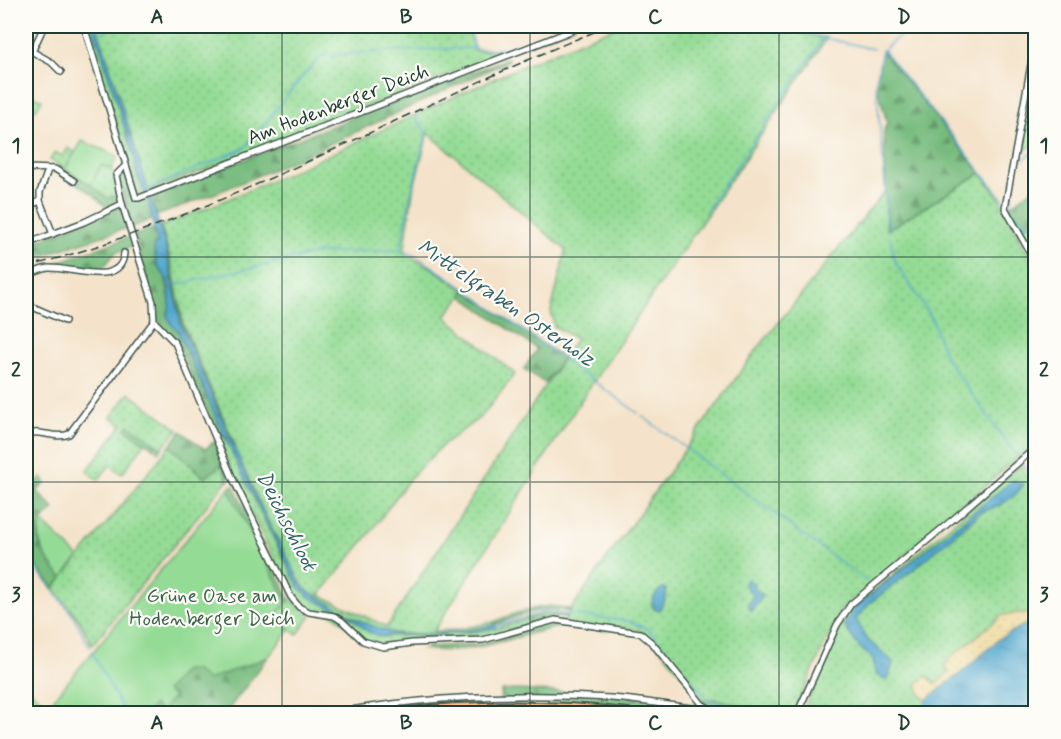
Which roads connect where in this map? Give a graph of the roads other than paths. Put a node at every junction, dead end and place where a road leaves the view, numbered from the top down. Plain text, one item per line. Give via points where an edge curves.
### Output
1 (44, 26) edge
2 (84, 26) edge
3 (1034, 26) edge
4 (581, 27) edge
5 (26, 48) edge
6 (32, 51) junction
7 (61, 72) dead end
8 (125, 166) junction
9 (26, 168) edge
10 (48, 170) junction
11 (74, 181) dead end
12 (39, 201) junction
13 (122, 204) junction
14 (26, 207) edge
15 (53, 234) junction
16 (26, 244) edge
17 (124, 253) dead end
18 (1035, 263) edge
19 (26, 276) edge
20 (26, 304) edge
21 (65, 321) dead end
22 (154, 321) junction
23 (26, 435) edge
24 (1035, 447) edge
25 (702, 704) junction
26 (696, 711) edge
27 (328, 714) edge
28 (402, 714) edge
29 (628, 714) edge
30 (726, 714) edge
31 (797, 714) edge

1 - 6 street
2 - 8 street, Am Hodenberger Deich
3 - 18 street via 1034,48 1006,209
4 - 8 street, Am Hodenberger Deich via 139,198
5 - 6 street
6 - 7 street
8 - 13 street, Am Hodenberger Deich via 116,175
9 - 10 street
10 - 11 street via 56,170
10 - 12 street
12 - 14 street
12 - 15 street
13 - 15 street
13 - 22 street, Am Hodenberger Deich via 153,302
15 - 16 street
17 - 19 street via 120,265 109,272 49,268
20 - 21 street
22 - 23 street via 69,434
22 - 25 street via 175,343 233,479 299,607 342,621 372,645 483,640 555,620 640,633
24 - 31 street via 851,604 837,625
25 - 26 street
25 - 30 street
26 - 27 street via 613,698 532,696 434,699
28 - 29 highway via 525,707

